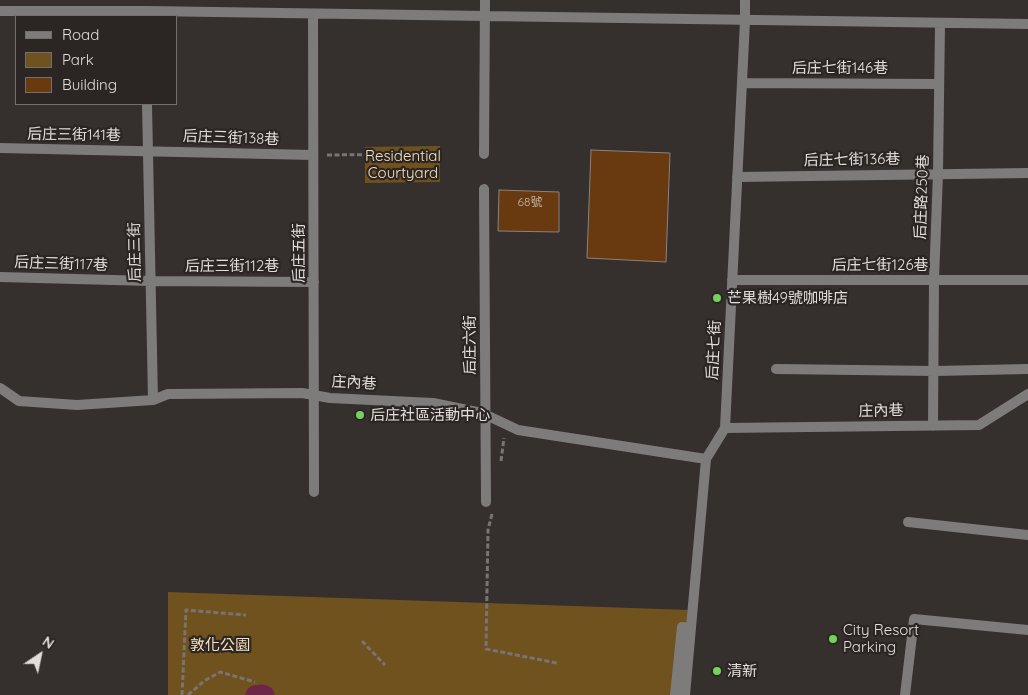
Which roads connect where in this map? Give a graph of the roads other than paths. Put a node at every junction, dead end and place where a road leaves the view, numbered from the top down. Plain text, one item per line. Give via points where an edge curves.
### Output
1 (147, 0) edge
2 (485, 0) edge
3 (744, 0) edge
4 (0, 11) edge
5 (147, 14) edge
6 (314, 14) junction
7 (484, 17) junction
8 (745, 21) junction
9 (940, 24) junction
10 (1028, 24) edge
11 (742, 83) junction
12 (938, 84) junction
13 (147, 105) edge
14 (0, 148) edge
15 (148, 151) junction
16 (484, 154) dead end
17 (314, 156) junction
18 (938, 173) junction
19 (1028, 173) edge
20 (737, 177) junction
21 (484, 189) dead end
22 (0, 277) edge
23 (732, 280) junction
24 (934, 280) junction
25 (1028, 280) edge
26 (150, 281) junction
27 (314, 282) junction
28 (776, 369) dead end
29 (1028, 369) edge
30 (935, 371) junction
31 (0, 388) edge
32 (1028, 394) edge
33 (314, 395) junction
34 (153, 400) junction
35 (486, 415) junction
36 (933, 426) junction
37 (725, 428) junction
38 (706, 459) junction
39 (314, 492) dead end
40 (490, 504) road end
41 (908, 522) dead end
42 (1028, 534) edge
43 (691, 628) junction
44 (1028, 630) edge
45 (675, 695) edge
46 (684, 695) edge
47 (905, 695) edge

1 - 5 street
2 - 7 street
3 - 8 street, 后庄七街
4 - 5 street
5 - 6 street
6 - 7 street
6 - 17 street, 后庄五街
7 - 8 street
7 - 16 street
8 - 9 street
8 - 11 street, 后庄七街
9 - 10 street
9 - 12 street, 后庄路250巷
11 - 12 street, 后庄七街146巷
11 - 20 street, 后庄七街
12 - 18 street, 后庄路250巷
13 - 15 street, 后庄三街
14 - 15 street, 后庄三街141巷
15 - 17 street, 后庄三街138巷
15 - 26 street, 后庄三街
17 - 27 street, 后庄五街
18 - 19 street, 后庄七街136巷
18 - 20 street, 后庄七街136巷
18 - 24 street, 后庄路250巷
20 - 23 street, 后庄七街
21 - 35 street, 后庄六街
22 - 26 street, 后庄三街117巷
23 - 24 street, 后庄七街126巷
23 - 37 street, 后庄七街
24 - 25 street, 后庄七街126巷
24 - 30 street, 后庄路250巷
26 - 27 street, 后庄三街112巷
26 - 34 street, 后庄三街
27 - 33 street, 后庄五街
28 - 30 street
29 - 30 street
30 - 36 street, 后庄路250巷
31 - 34 street, 庄內巷 via 19,401 77,405
32 - 36 street, 庄內巷 via 980,425
33 - 34 street, 庄內巷 via 168,394
33 - 35 street, 庄內巷 via 433,404
33 - 39 street, 后庄五街
35 - 38 street, 庄內巷 via 518,430
35 - 40 street, 后庄六街
36 - 37 street, 庄內巷
37 - 38 street, 后庄七街
38 - 43 street, 后庄七街
41 - 42 street
43 - 45 street via 682,626
43 - 46 street, 后庄七街
44 - 47 street via 914,620

